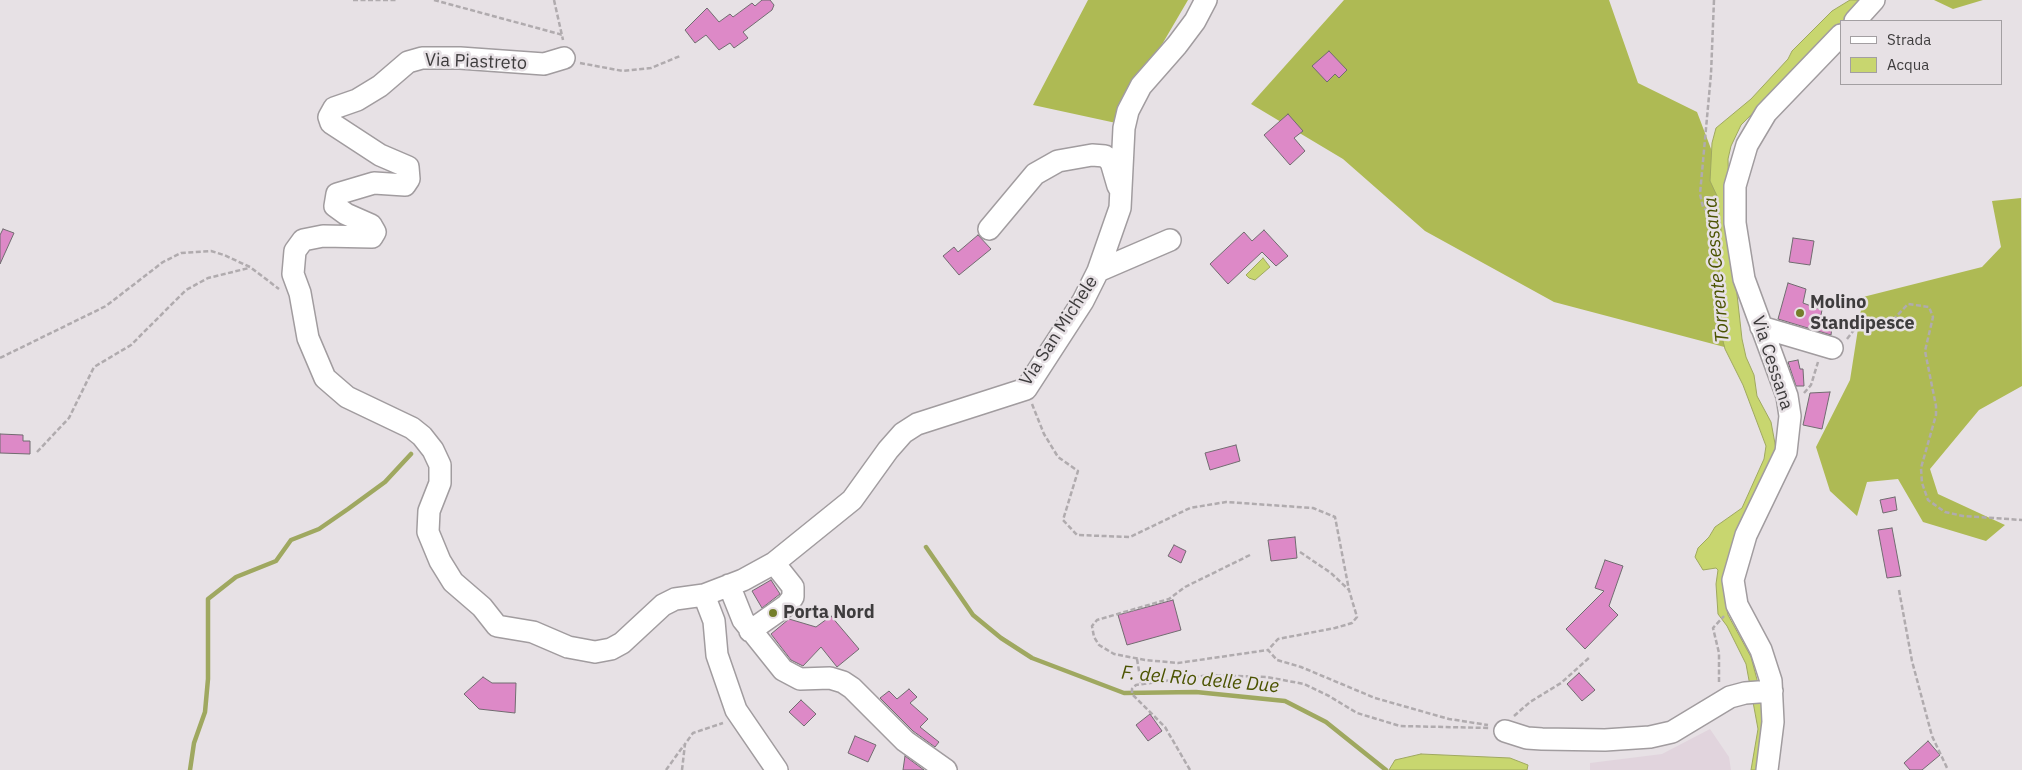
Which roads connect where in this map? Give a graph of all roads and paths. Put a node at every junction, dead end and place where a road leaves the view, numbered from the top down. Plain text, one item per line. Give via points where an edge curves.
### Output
1 (353, 0) edge
2 (396, 0) edge
3 (434, 0) edge
4 (554, 0) edge
5 (1206, 0) edge
6 (1714, 0) edge
7 (1874, 0) edge
8 (1856, 20) edge
9 (563, 35) junction
10 (1840, 36) edge
11 (680, 56) dead end
12 (564, 58) joint
13 (599, 68) dead end
14 (1121, 199) junction
15 (1710, 212) dead end
16 (989, 229) dead end
17 (1170, 240) dead end
18 (1098, 271) junction
19 (1760, 327) junction
20 (1832, 348) junction
21 (0, 358) edge
22 (1026, 389) junction
23 (1790, 416) junction
24 (37, 452) dead end
25 (2022, 520) edge
26 (1300, 552) dead end
27 (1250, 554) dead end
28 (774, 563) junction
29 (729, 585) junction
30 (1348, 590) junction
31 (1899, 590) dead end
32 (704, 596) junction
33 (1715, 624) dead end
34 (750, 631) junction
35 (1268, 650) junction
36 (1590, 657) dead end
37 (1137, 659) junction
38 (1142, 683) junction
39 (1718, 688) dead end
40 (1772, 692) junction
41 (747, 724) junction
42 (1505, 725) junction
43 (685, 744) junction
44 (666, 770) edge
45 (682, 770) edge
46 (777, 770) edge
47 (946, 770) edge
48 (1190, 770) edge
49 (1767, 770) edge
50 (1948, 770) edge

1 - 2 path
3 - 9 path
4 - 9 path
5 - 14 street, Via San Michele via 1178,45 1141,86 1128,111 1124,128
6 - 15 path via 1700,194 1703,207
7 - 8 street
9 - 12 path
10 - 19 street, Via Cessana via 1766,113 1752,136 1736,176 1734,207 1740,261
11 - 13 path via 651,68 623,71
12 - 32 street, Via Piastreto via 537,64 422,58 408,62 380,86 357,100 334,108 329,117 331,123 380,154 408,167 409,179 405,185 374,183 337,194 335,206 371,225 375,232 372,237 323,236 298,244 292,262 293,274 308,338 319,368 330,383 347,397 412,428 433,450 440,465 440,483 429,510 431,541 453,582 482,607 497,626 533,632 568,647 604,651 622,643 663,604 675,599
14 - 16 street via 1111,162 1105,156 1092,154 1058,160 1035,174
14 - 18 street, Via San Michele
17 - 18 street
18 - 22 street, Via San Michele via 1083,301
19 - 20 street
19 - 23 street, Via Cessana via 1786,396
20 - 23 path via 1818,363 1811,385
20 - 25 path via 1842,348 1848,334 1854,330 1891,322 1908,304 1929,307 1933,317 1925,351 1936,415 1921,468 1928,500 1945,512 1963,516
21 - 24 path via 106,306 163,262 181,253 211,251 250,267 208,278 186,290 131,344 94,368 69,418
22 - 28 street, Via San Michele via 917,424 888,450 852,500
22 - 30 path via 1044,434 1058,457 1078,472 1063,520 1076,535 1130,537 1190,508 1226,502 1313,508 1335,517
23 - 40 street, Via Cessana via 1786,452 1746,535 1733,580 1736,605 1765,660
26 - 30 path via 1331,573
27 - 37 path via 1185,587 1169,599 1097,620 1092,626 1099,645 1114,654
28 - 29 street, Via San Michele
28 - 34 street via 793,587 793,597 787,605
29 - 32 street, Via Piastreto
29 - 34 street
30 - 35 path via 1357,617 1352,623 1278,639
31 - 50 path via 1912,661 1930,728
32 - 41 street via 714,621 717,655 728,689 736,710
33 - 39 path via 1713,631 1719,652
34 - 47 street via 783,670 800,679 830,678 843,682 905,741
35 - 37 path via 1178,663
35 - 42 path via 1277,660 1376,698 1449,719
36 - 42 path
37 - 38 path
38 - 42 path via 1209,676 1267,677 1304,684 1371,719 1400,726
38 - 48 path via 1132,689 1132,694 1165,727
40 - 42 street via 1744,694 1722,701 1672,732 1655,736 1604,740 1528,738
40 - 49 street, Via Cessana via 1773,722
41 - 43 path via 728,722 705,728 693,733
41 - 46 street
43 - 44 path
43 - 45 path

